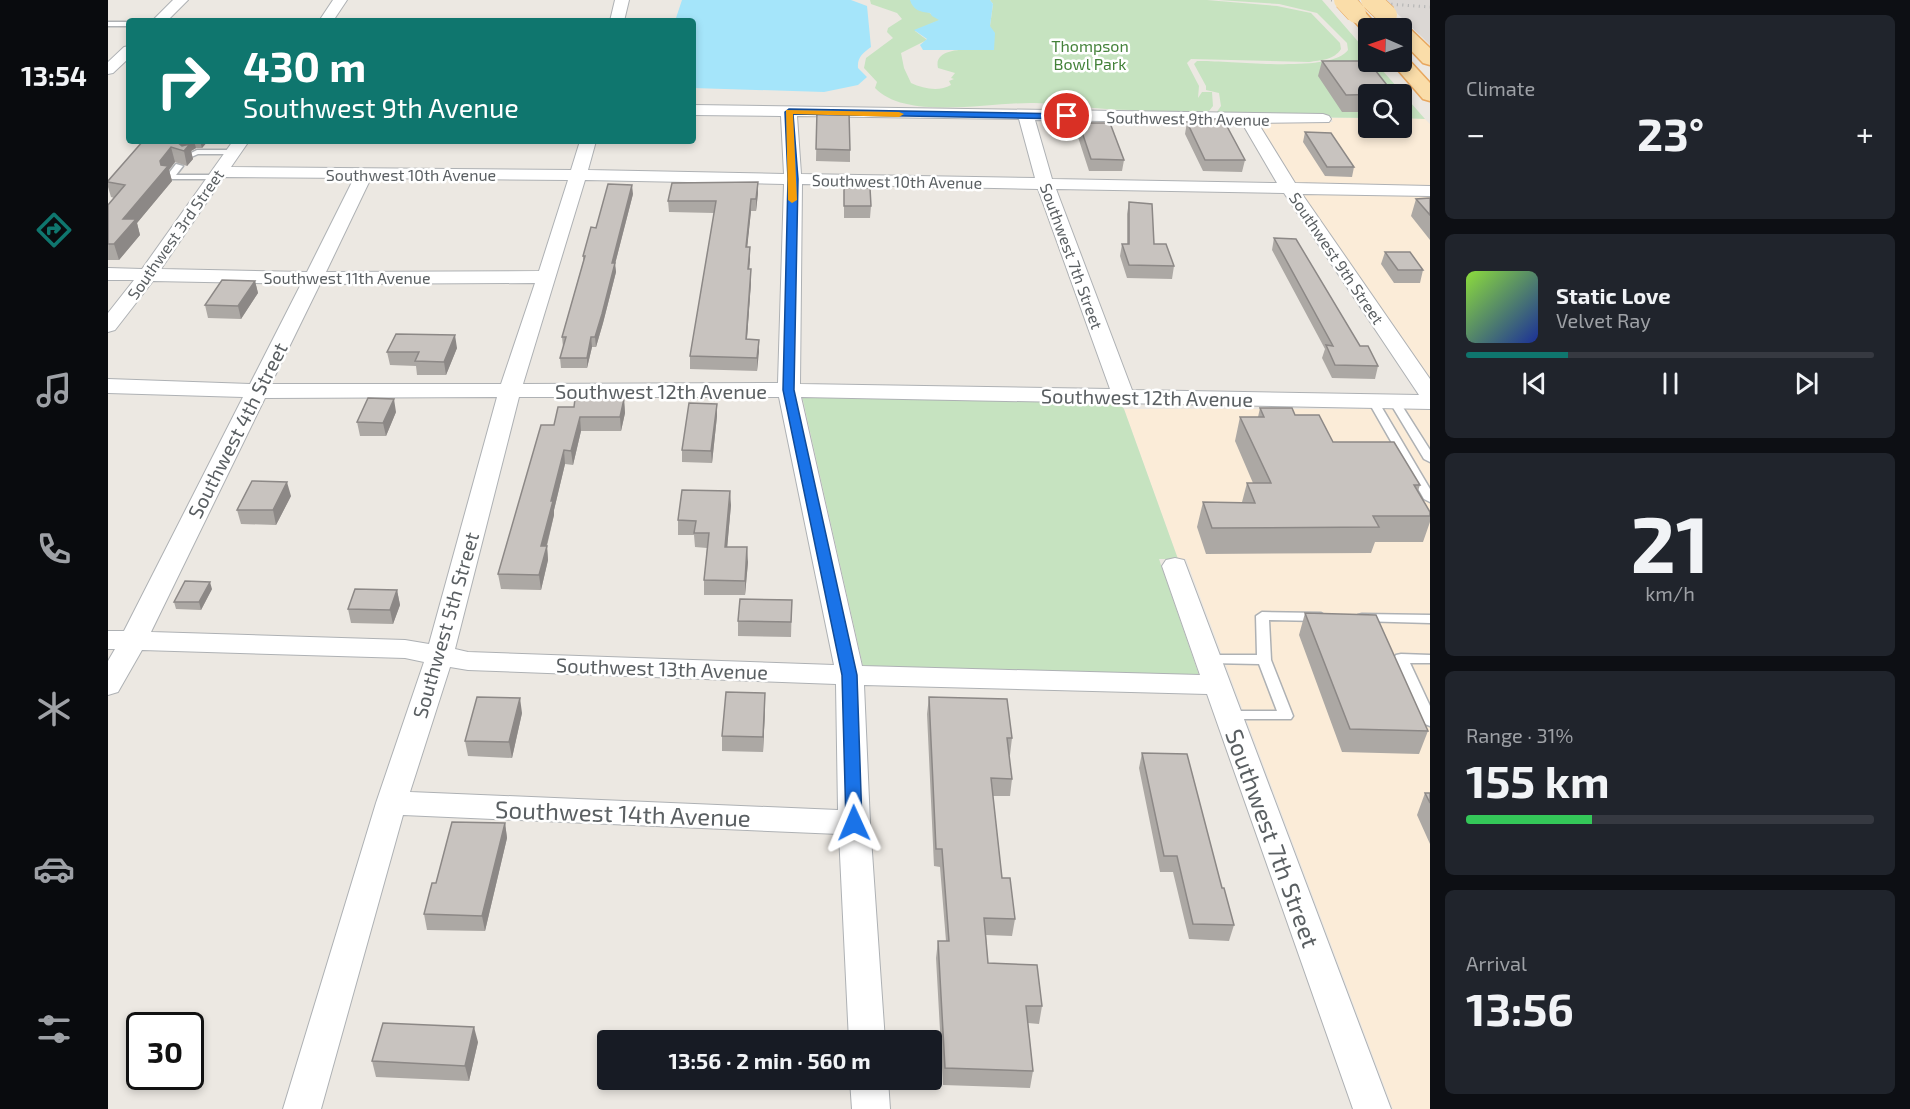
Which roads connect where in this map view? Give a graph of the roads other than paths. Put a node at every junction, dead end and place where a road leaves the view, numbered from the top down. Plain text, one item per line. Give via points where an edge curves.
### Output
1 (181, 0) edge
2 (340, 0) edge
3 (622, 0) edge
4 (1371, 0) edge
5 (1350, 7) edge
6 (162, 18) edge
7 (328, 18) edge
8 (618, 18) edge
9 (1360, 18) edge
10 (1390, 18) edge
11 (108, 24) edge
12 (126, 24) edge
13 (1412, 41) edge
14 (126, 53) edge
15 (1430, 59) edge
16 (108, 70) edge
17 (1409, 72) edge
18 (1430, 95) edge
19 (696, 110) edge
20 (789, 112) junction
21 (1026, 116) junction
22 (1248, 119) junction
23 (1323, 119) dead end
24 (587, 144) edge
25 (237, 146) edge
26 (186, 157) edge
27 (179, 166) edge
28 (366, 174) junction
29 (218, 175) junction
30 (576, 175) junction
31 (793, 179) junction
32 (1045, 184) junction
33 (1289, 188) junction
34 (1425, 194) edge
35 (108, 274) edge
36 (147, 276) junction
37 (547, 277) junction
38 (314, 278) junction
39 (108, 326) edge
40 (108, 386) edge
41 (789, 390) junction
42 (256, 391) junction
43 (509, 393) junction
44 (1430, 395) edge
45 (1123, 396) junction
46 (1383, 401) junction
47 (1430, 402) edge
48 (1430, 459) edge
49 (1430, 500) edge
50 (1175, 566) dead end
51 (1329, 617) edge
52 (1352, 618) edge
53 (1430, 619) edge
54 (120, 640) edge
55 (440, 655) junction
56 (1430, 659) edge
57 (1263, 660) junction
58 (1213, 672) junction
59 (850, 675) junction
60 (108, 685) edge
61 (1229, 717) junction
62 (1430, 721) edge
63 (392, 803) junction
64 (854, 823) junction
65 (866, 1030) edge
66 (870, 1090) edge
67 (302, 1109) edge
68 (871, 1109) edge
69 (1372, 1109) edge

1 - 6 street
2 - 7 street
3 - 8 street
4 - 10 main road, bridge
5 - 9 main road
11 - 12 lane
13 - 15 main road
14 - 16 street
17 - 18 main road
19 - 20 street, Southwest 9th Avenue
20 - 21 street, Southwest 9th Avenue
20 - 31 street
21 - 22 street, Southwest 9th Avenue
21 - 32 street, Southwest 7th Street
22 - 23 street, Southwest 9th Avenue
22 - 33 street, Southwest 9th Street
24 - 30 street, Southwest 5th Street
25 - 26 lane
25 - 29 street, Southwest 3rd Street
27 - 29 lane via 170,177
28 - 29 street, Southwest 10th Avenue
28 - 30 street, Southwest 10th Avenue
28 - 38 street, Southwest 4th Street
29 - 36 street, Southwest 3rd Street
30 - 31 street, Southwest 10th Avenue
30 - 37 street, Southwest 5th Street
31 - 32 street, Southwest 10th Avenue
31 - 41 street
32 - 33 street, Southwest 10th Avenue
32 - 45 street, Southwest 7th Street
33 - 34 street, Southwest 10th Avenue
33 - 44 street, Southwest 9th Street
35 - 36 street, Southwest 11th Avenue
36 - 38 street, Southwest 11th Avenue
36 - 39 street, Southwest 3rd Street
37 - 38 street, Southwest 11th Avenue
37 - 43 street, Southwest 5th Street
38 - 42 street, Southwest 4th Street
40 - 42 street, Southwest 12th Avenue
41 - 43 street, Southwest 12th Avenue
41 - 45 street, Southwest 12th Avenue
41 - 59 street
42 - 43 street, Southwest 12th Avenue
42 - 54 street, Southwest 4th Street
43 - 55 street, Southwest 5th Street
45 - 46 street, Southwest 12th Avenue
46 - 47 street, Southwest 12th Avenue
46 - 48 lane
46 - 49 lane
50 - 58 street, Southwest 7th Street
51 - 57 lane via 1262,616
52 - 53 lane
54 - 55 street, Southwest 13th Avenue via 405,649
54 - 60 street, Southwest 4th Street
55 - 59 street, Southwest 13th Avenue via 468,661
55 - 63 street, Southwest 5th Street
56 - 62 lane via 1401,658
57 - 58 lane
57 - 61 lane via 1286,716
58 - 59 street, Southwest 13th Avenue
58 - 61 street, Southwest 7th Street
59 - 64 street
61 - 69 street, Southwest 7th Street
63 - 64 street, Southwest 14th Avenue
63 - 67 street, Southwest 5th Street
64 - 65 street
66 - 68 street

